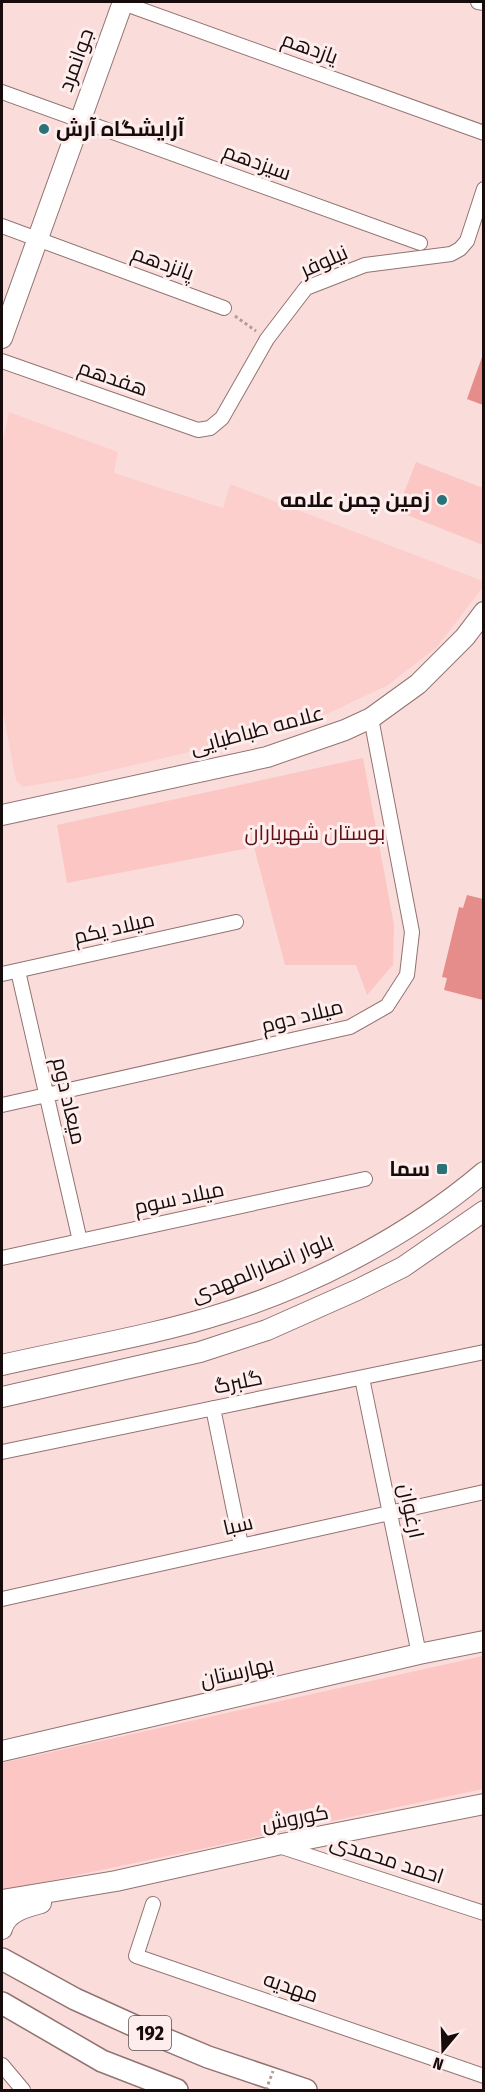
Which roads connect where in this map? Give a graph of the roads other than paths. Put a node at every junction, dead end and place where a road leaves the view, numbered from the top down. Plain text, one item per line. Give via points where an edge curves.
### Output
1 (122, 2) edge
2 (478, 2) edge
3 (483, 3) edge
4 (2, 92) edge
5 (79, 121) junction
6 (483, 133) edge
7 (483, 189) edge
8 (2, 226) edge
9 (38, 240) junction
10 (420, 243) dead end
11 (224, 308) road end
12 (2, 338) edge
13 (2, 361) edge
14 (210, 428) joint
15 (483, 612) edge
16 (371, 718) junction
17 (2, 813) edge
18 (236, 922) dead end
19 (18, 971) junction
20 (2, 974) edge
21 (46, 1095) junction
22 (2, 1104) edge
23 (483, 1172) edge
24 (365, 1179) dead end
25 (483, 1210) edge
26 (80, 1241) junction
27 (2, 1258) edge
28 (483, 1352) edge
29 (2, 1365) edge
30 (362, 1378) junction
31 (2, 1397) edge
32 (213, 1408) junction
33 (2, 1452) edge
34 (483, 1492) edge
35 (390, 1513) junction
36 (241, 1545) junction
37 (2, 1599) edge
38 (483, 1641) edge
39 (419, 1654) junction
40 (2, 1751) edge
41 (483, 1804) edge
42 (277, 1845) junction
43 (116, 1881) junction
44 (2, 1900) edge
45 (153, 1904) dead end
46 (483, 1913) edge
47 (2, 1929) edge
48 (2, 1959) edge
49 (2, 2003) edge
50 (2, 2065) edge
51 (483, 2076) edge
52 (23, 2091) edge
53 (177, 2091) edge
54 (306, 2091) edge

1 - 5 street, جوانمرد
1 - 6 street, یازدهم
2 - 3 street
4 - 5 street, سیزدهم
5 - 9 street, جوانمرد
5 - 10 street, سیزدهم
7 - 14 street, نیلوفر via 467,241 460,249 451,254 365,265 306,288 267,339 222,418
8 - 9 street, پانزدهم
9 - 11 street, پانزدهم
9 - 12 street, جوانمرد
13 - 14 street, هفدهم via 198,430
15 - 16 street, علامه طباطبایی via 465,637 418,684
16 - 17 street, علامه طباطبایی via 267,757
16 - 21 street, میلاد دوم via 412,932 407,975 387,1006 350,1028
18 - 19 street, میلاد یکم
19 - 20 street, میلاد یکم
19 - 21 street, میعاد دوم
21 - 22 street, میلاد دوم
21 - 26 street, میعاد دوم
23 - 29 street, بلوار انصارالمهدی via 403,1230 333,1269 291,1287 225,1313
24 - 26 street, میلاد سوم
25 - 31 street via 403,1267 267,1330 200,1352
26 - 27 street, میلاد سوم
28 - 30 street, گلبرگ
30 - 32 street, گلبرگ
30 - 35 street, ارغوان
32 - 33 street, گلبرگ
32 - 36 street
34 - 35 street, سبا
35 - 36 street, سبا
35 - 39 street, ارغوان
36 - 37 street, سبا
38 - 39 street, بهارستان
39 - 40 street, بهارستان
41 - 42 street, کوروش
42 - 43 street, کوروش
42 - 46 street, احمد محمدی
43 - 44 street
43 - 47 street via 14,1912
45 - 51 street, مهدیه via 136,1956
48 - 54 main road, 192 via 75,1999 148,2032
49 - 53 main road, 192 via 102,2061
50 - 52 street

